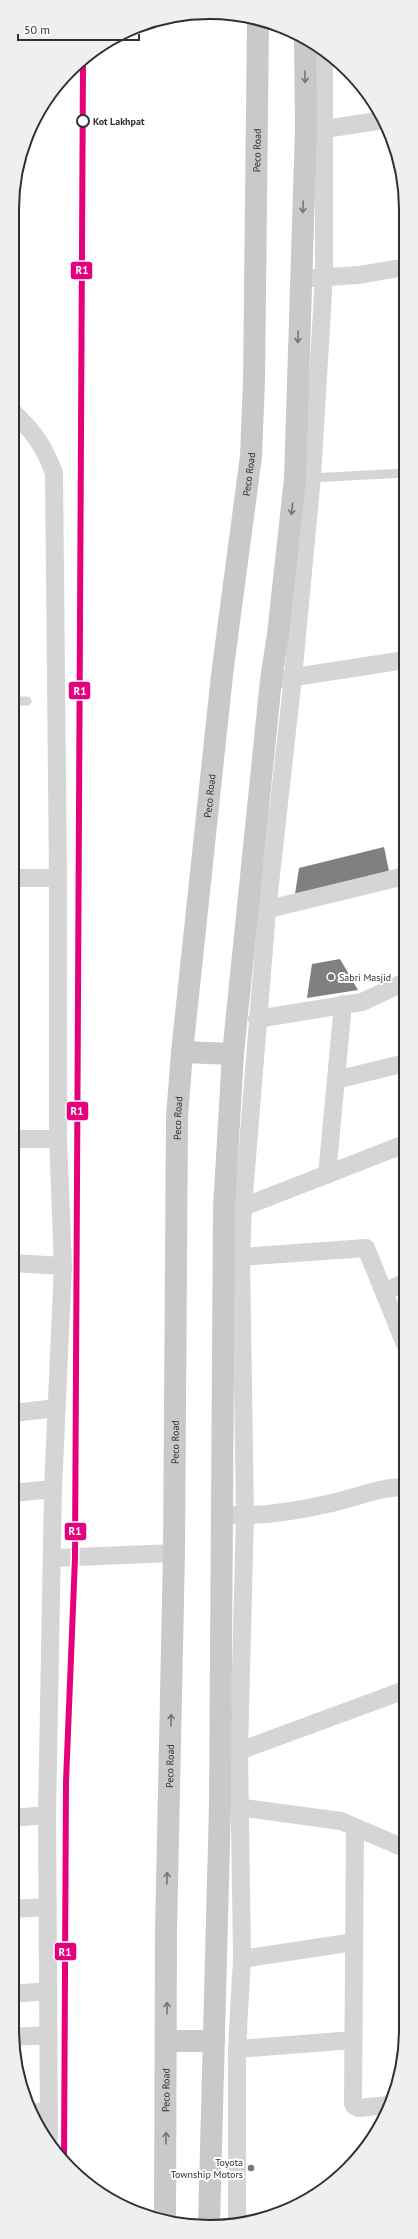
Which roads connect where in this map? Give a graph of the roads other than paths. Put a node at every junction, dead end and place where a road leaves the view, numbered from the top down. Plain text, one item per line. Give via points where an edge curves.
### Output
1 (258, 25) edge
2 (306, 45) edge
3 (323, 57) edge
4 (377, 121) edge
5 (316, 128) junction
6 (399, 268) edge
7 (324, 277) junction
8 (300, 278) junction
9 (19, 417) edge
10 (399, 473) edge
11 (304, 478) junction
12 (399, 661) edge
13 (293, 677) junction
14 (271, 680) junction
15 (19, 701) edge
16 (26, 701) dead end
17 (399, 877) edge
18 (19, 878) edge
19 (58, 878) junction
20 (257, 912) junction
21 (399, 985) edge
22 (343, 1004) junction
23 (257, 1019) junction
24 (182, 1052) junction
25 (233, 1054) junction
26 (399, 1064) edge
27 (336, 1080) junction
28 (19, 1139) edge
29 (58, 1139) junction
30 (399, 1146) edge
31 (327, 1175) junction
32 (234, 1208) junction
33 (241, 1257) junction
34 (19, 1263) edge
35 (63, 1266) junction
36 (399, 1285) edge
37 (384, 1292) junction
38 (399, 1329) edge
39 (57, 1408) junction
40 (19, 1412) edge
41 (399, 1487) edge
42 (53, 1489) junction
43 (19, 1492) edge
44 (234, 1515) junction
45 (174, 1553) junction
46 (53, 1558) junction
47 (399, 1692) edge
48 (239, 1751) junction
49 (230, 1807) junction
50 (47, 1815) junction
51 (19, 1817) edge
52 (355, 1827) junction
53 (399, 1846) edge
54 (48, 1907) junction
55 (19, 1909) edge
56 (354, 1942) junction
57 (242, 1959) junction
58 (48, 1991) junction
59 (19, 1993) edge
60 (48, 2034) junction
61 (19, 2037) edge
62 (353, 2040) junction
63 (167, 2041) junction
64 (214, 2041) junction
65 (237, 2050) junction
66 (384, 2106) edge
67 (40, 2111) edge
68 (45, 2127) edge
69 (211, 2129) junction
70 (237, 2129) junction
71 (210, 2190) junction
72 (237, 2190) junction
73 (166, 2215) edge
74 (237, 2218) edge
75 (208, 2220) edge

1 - 24 main road, Peco Road via 251,456 222,675
2 -> 5 main road
3 - 5 street
4 - 5 street
5 - 7 street
5 -> 8 main road
6 - 7 street via 359,275
7 - 8 street
7 - 11 street
8 -> 11 main road
9 - 19 street via 31,429 46,452 54,473
10 - 11 lane
11 - 13 street
11 -> 14 main road
12 - 13 street
13 - 14 street
13 - 20 street
14 - 20 main road
15 - 16 lane
17 - 20 street
18 - 19 street
19 - 29 street
20 - 23 street
20 - 25 main road
21 - 22 street via 362,1002
22 - 23 street
22 - 27 street
23 - 32 street
24 - 25 main road
24 - 45 main road, Peco Road via 177,1116
25 - 32 main road
26 - 27 street
27 - 31 street
28 - 29 street
29 - 35 street
30 - 31 street
31 - 32 street
32 - 33 street
32 - 44 main road
33 - 37 street via 366,1248
33 - 44 street
34 - 35 street
35 - 39 street
36 - 37 street
37 - 38 street
39 - 40 street
39 - 42 street
41 - 44 street via 327,1504
42 - 43 street
42 - 46 street
44 - 48 street
44 - 49 main road
45 - 46 street
63 -> 45 main road, Peco Road via 166,1924
46 - 50 street
47 - 48 street
48 - 49 street
49 - 52 street via 341,1821
49 - 57 street
49 - 64 main road
50 - 51 street
50 - 54 street
52 - 53 street
52 - 56 street
54 - 55 street
54 - 58 street
56 - 57 street
56 - 62 street
57 - 65 street
58 - 59 street
58 - 60 street
60 - 61 street
60 - 67 street
62 - 65 street
62 - 66 street via 354,2106 358,2108
63 - 64 main road
73 -> 63 main road, Peco Road
64 - 69 main road
65 - 70 street
67 - 68 street
69 - 70 street
69 - 71 main road
70 - 72 street
71 - 72 street
71 - 75 main road
72 - 74 street

